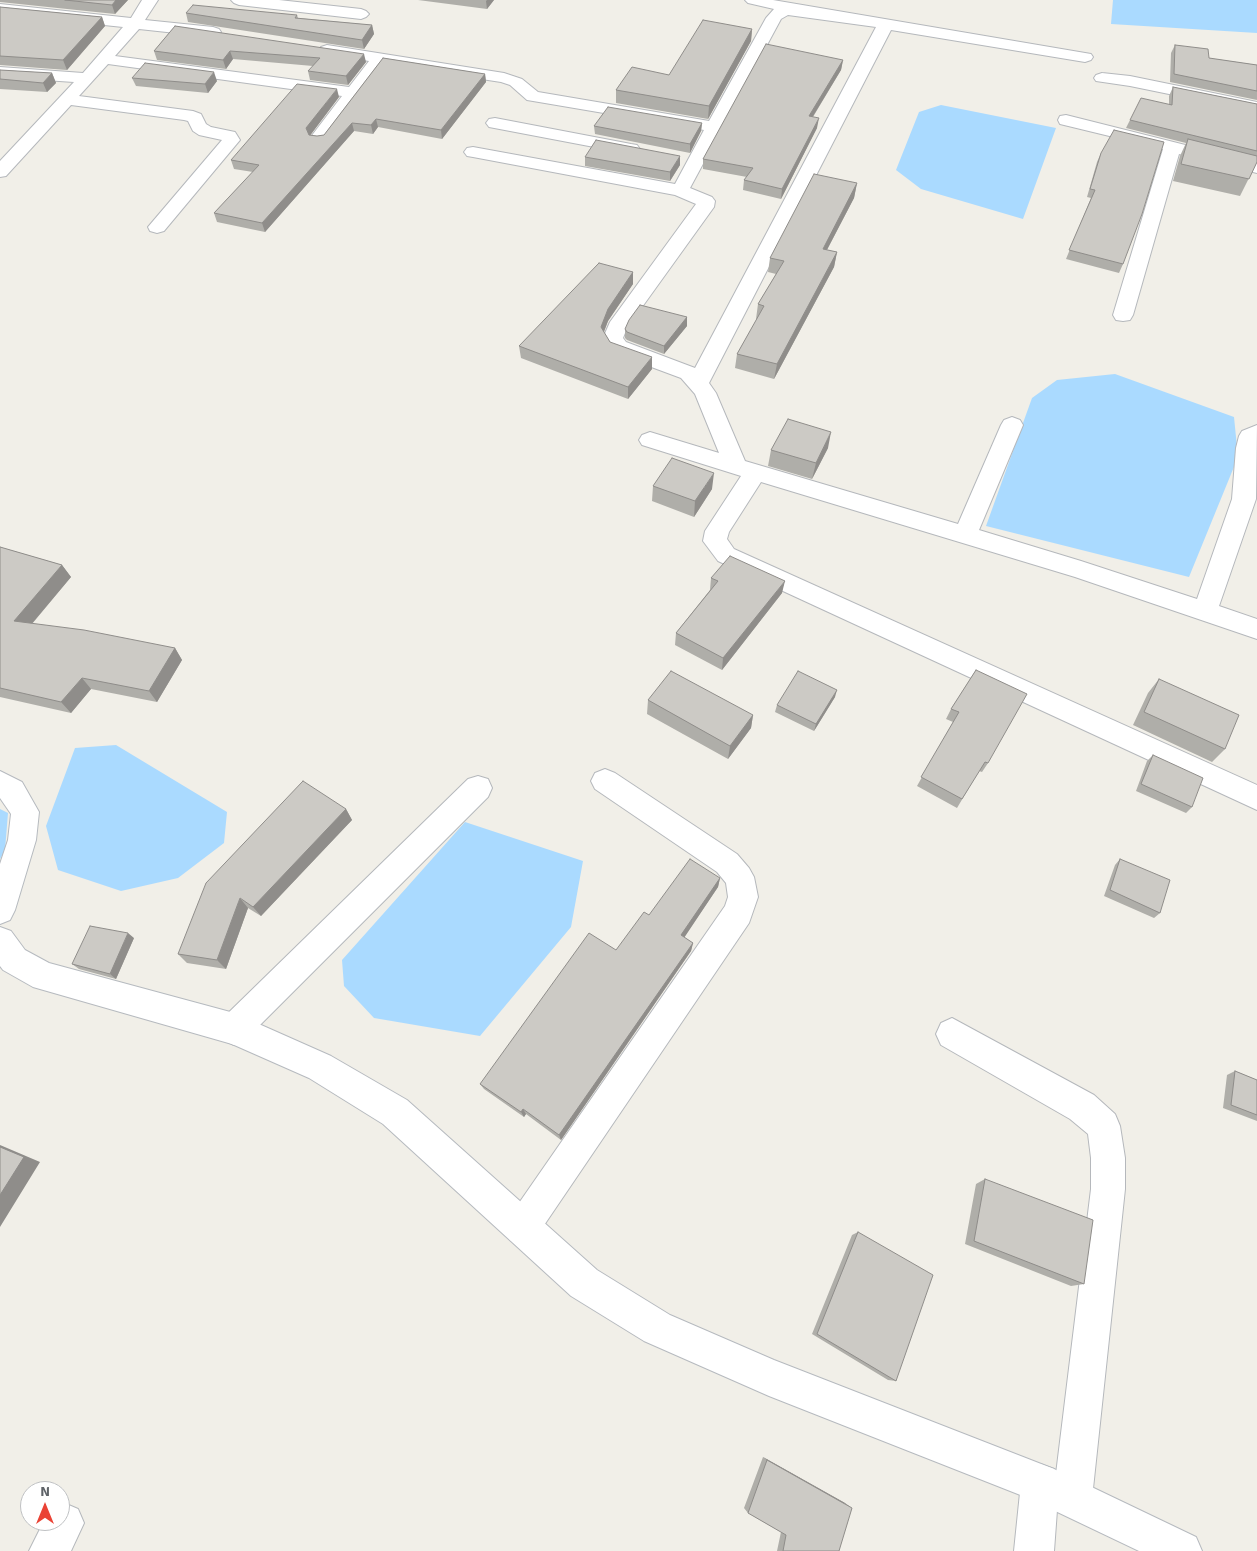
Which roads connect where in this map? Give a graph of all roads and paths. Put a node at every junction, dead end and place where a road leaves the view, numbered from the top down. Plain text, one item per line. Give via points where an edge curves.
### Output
1 (150, 0) edge
2 (239, 0) edge
3 (753, 0) edge
4 (0, 9) edge
5 (798, 10) junction
6 (361, 14) dead end
7 (136, 22) junction
8 (886, 24) junction
9 (226, 34) edge
10 (310, 47) edge
11 (1085, 57) dead end
12 (380, 58) junction
13 (104, 59) junction
14 (0, 72) edge
15 (87, 78) junction
16 (1102, 78) dead end
17 (353, 93) junction
18 (67, 100) junction
19 (1257, 107) edge
20 (1066, 120) dead end
21 (495, 123) dead end
22 (715, 126) junction
23 (319, 138) edge
24 (1172, 147) junction
25 (473, 152) dead end
26 (648, 152) edge
27 (677, 158) edge
28 (696, 161) junction
29 (1257, 168) edge
30 (0, 172) edge
31 (680, 190) junction
32 (157, 227) dead end
33 (1123, 315) dead end
34 (698, 383) junction
35 (1012, 425) dead end
36 (1257, 433) edge
37 (650, 440) dead end
38 (746, 469) junction
39 (965, 535) junction
40 (1205, 611) junction
41 (1257, 629) edge
42 (605, 781) dead end
43 (0, 783) edge
44 (478, 788) dead end
45 (1257, 798) edge
46 (0, 910) edge
47 (0, 941) edge
48 (234, 1029) junction
49 (952, 1034) dead end
50 (522, 1228) junction
51 (1056, 1491) junction
52 (1034, 1551) edge
53 (1182, 1551) edge

1 - 7 street
2 - 6 street
3 - 5 street
4 - 7 street
5 - 8 street
5 - 22 street via 785,10 774,18
7 - 9 street
7 - 13 street
8 - 11 street
8 - 34 street
10 - 12 street
12 - 17 street
12 - 22 street via 504,78 516,82 533,96
13 - 15 street
13 - 17 street
14 - 15 street
15 - 18 street
16 - 19 street
17 - 23 street
18 - 30 street
18 - 32 street via 187,115 195,118 199,127 206,131 229,136 231,140 227,146
20 - 24 street
21 - 26 street
22 - 28 street
24 - 29 street
24 - 33 street
25 - 31 street
27 - 28 street
28 - 31 street
31 - 34 street via 706,201 704,207 617,327 613,338 618,347 673,366 688,373
34 - 38 street
35 - 39 street
36 - 40 street via 1250,436 1247,448 1244,499
37 - 38 street
38 - 39 street
38 - 45 street via 716,531 715,541 726,555
39 - 40 street
40 - 41 street
42 - 50 street via 727,864 739,877 743,896 738,914
43 - 46 street via 12,791 25,812 22,840
44 - 48 street
47 - 48 street via 14,960 44,976
48 - 50 street via 320,1067 395,1112
49 - 51 street via 1082,1107 1103,1126 1108,1189
50 - 51 street via 584,1283 657,1328 769,1377 925,1436
51 - 52 street
51 - 53 street

